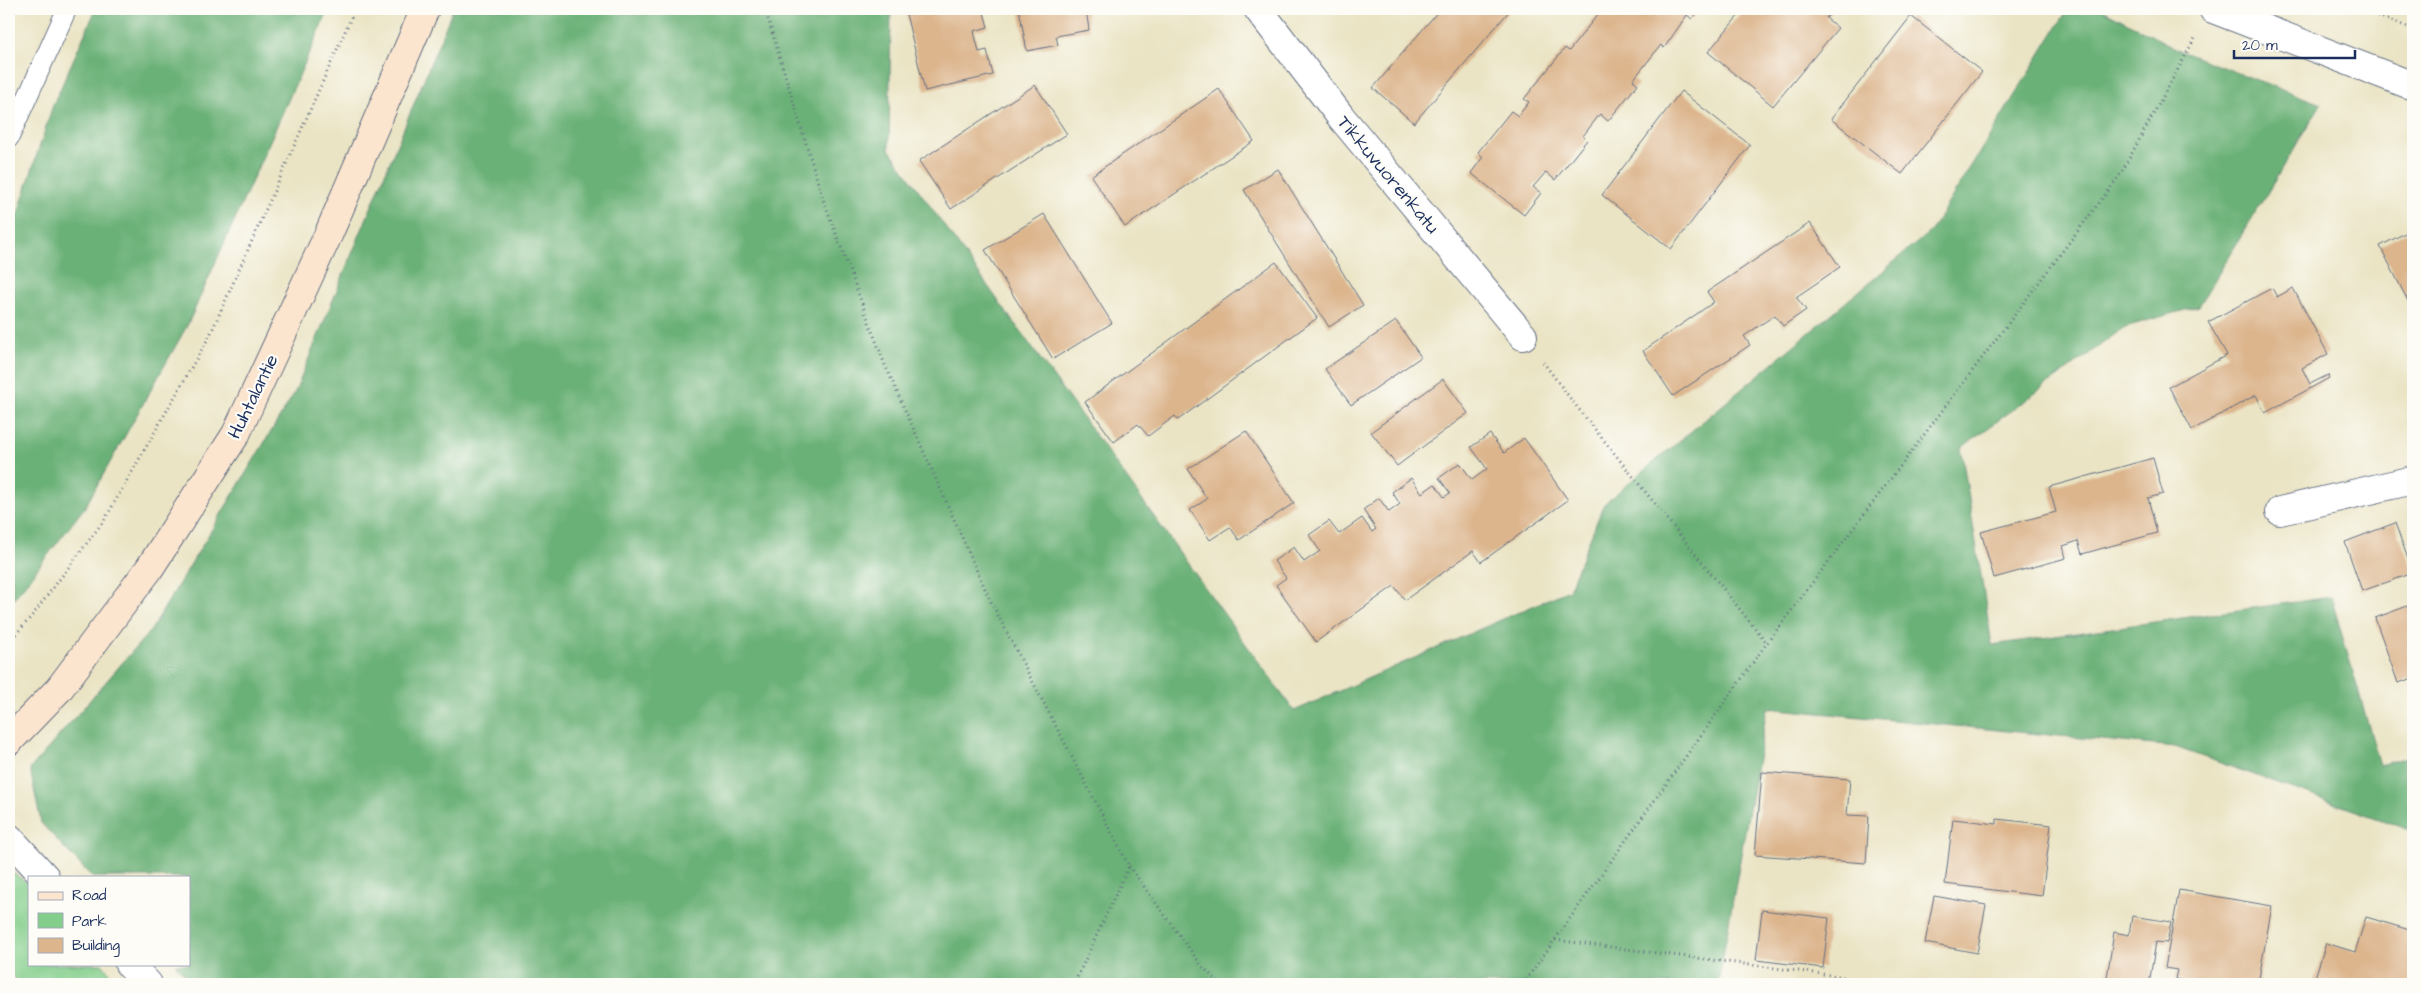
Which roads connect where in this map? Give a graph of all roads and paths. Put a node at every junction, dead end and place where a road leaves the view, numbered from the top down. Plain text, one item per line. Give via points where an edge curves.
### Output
1 (67, 9) edge
2 (355, 9) edge
3 (425, 9) edge
4 (765, 9) edge
5 (1258, 9) edge
6 (2359, 9) edge
7 (2205, 19) edge
8 (2413, 29) edge
9 (2413, 86) edge
10 (9, 138) edge
11 (1523, 336) joint
12 (2413, 480) edge
13 (2280, 511) dead end
14 (9, 642) edge
15 (1767, 643) junction
16 (9, 741) edge
17 (9, 838) edge
18 (1129, 866) junction
19 (45, 876) edge
20 (1555, 940) junction
21 (131, 966) edge
22 (148, 984) edge
23 (1074, 984) edge
24 (1220, 984) edge
25 (1524, 984) edge
26 (1872, 984) edge

1 - 10 lane
2 - 14 path via 210,335 105,520
3 - 16 main road, Huhtalantie via 329,233 236,434 149,568 59,689
4 - 18 path via 823,199 885,365 990,600
5 - 11 street, Tikkuvuorenkatu via 1342,117
6 - 8 path
7 - 9 street
7 - 15 path via 2120,174
11 - 15 path
12 - 13 street
15 - 20 path
17 - 19 street
18 - 23 path
18 - 24 path via 1201,965
20 - 25 path
20 - 26 path via 1838,976
21 - 22 street

